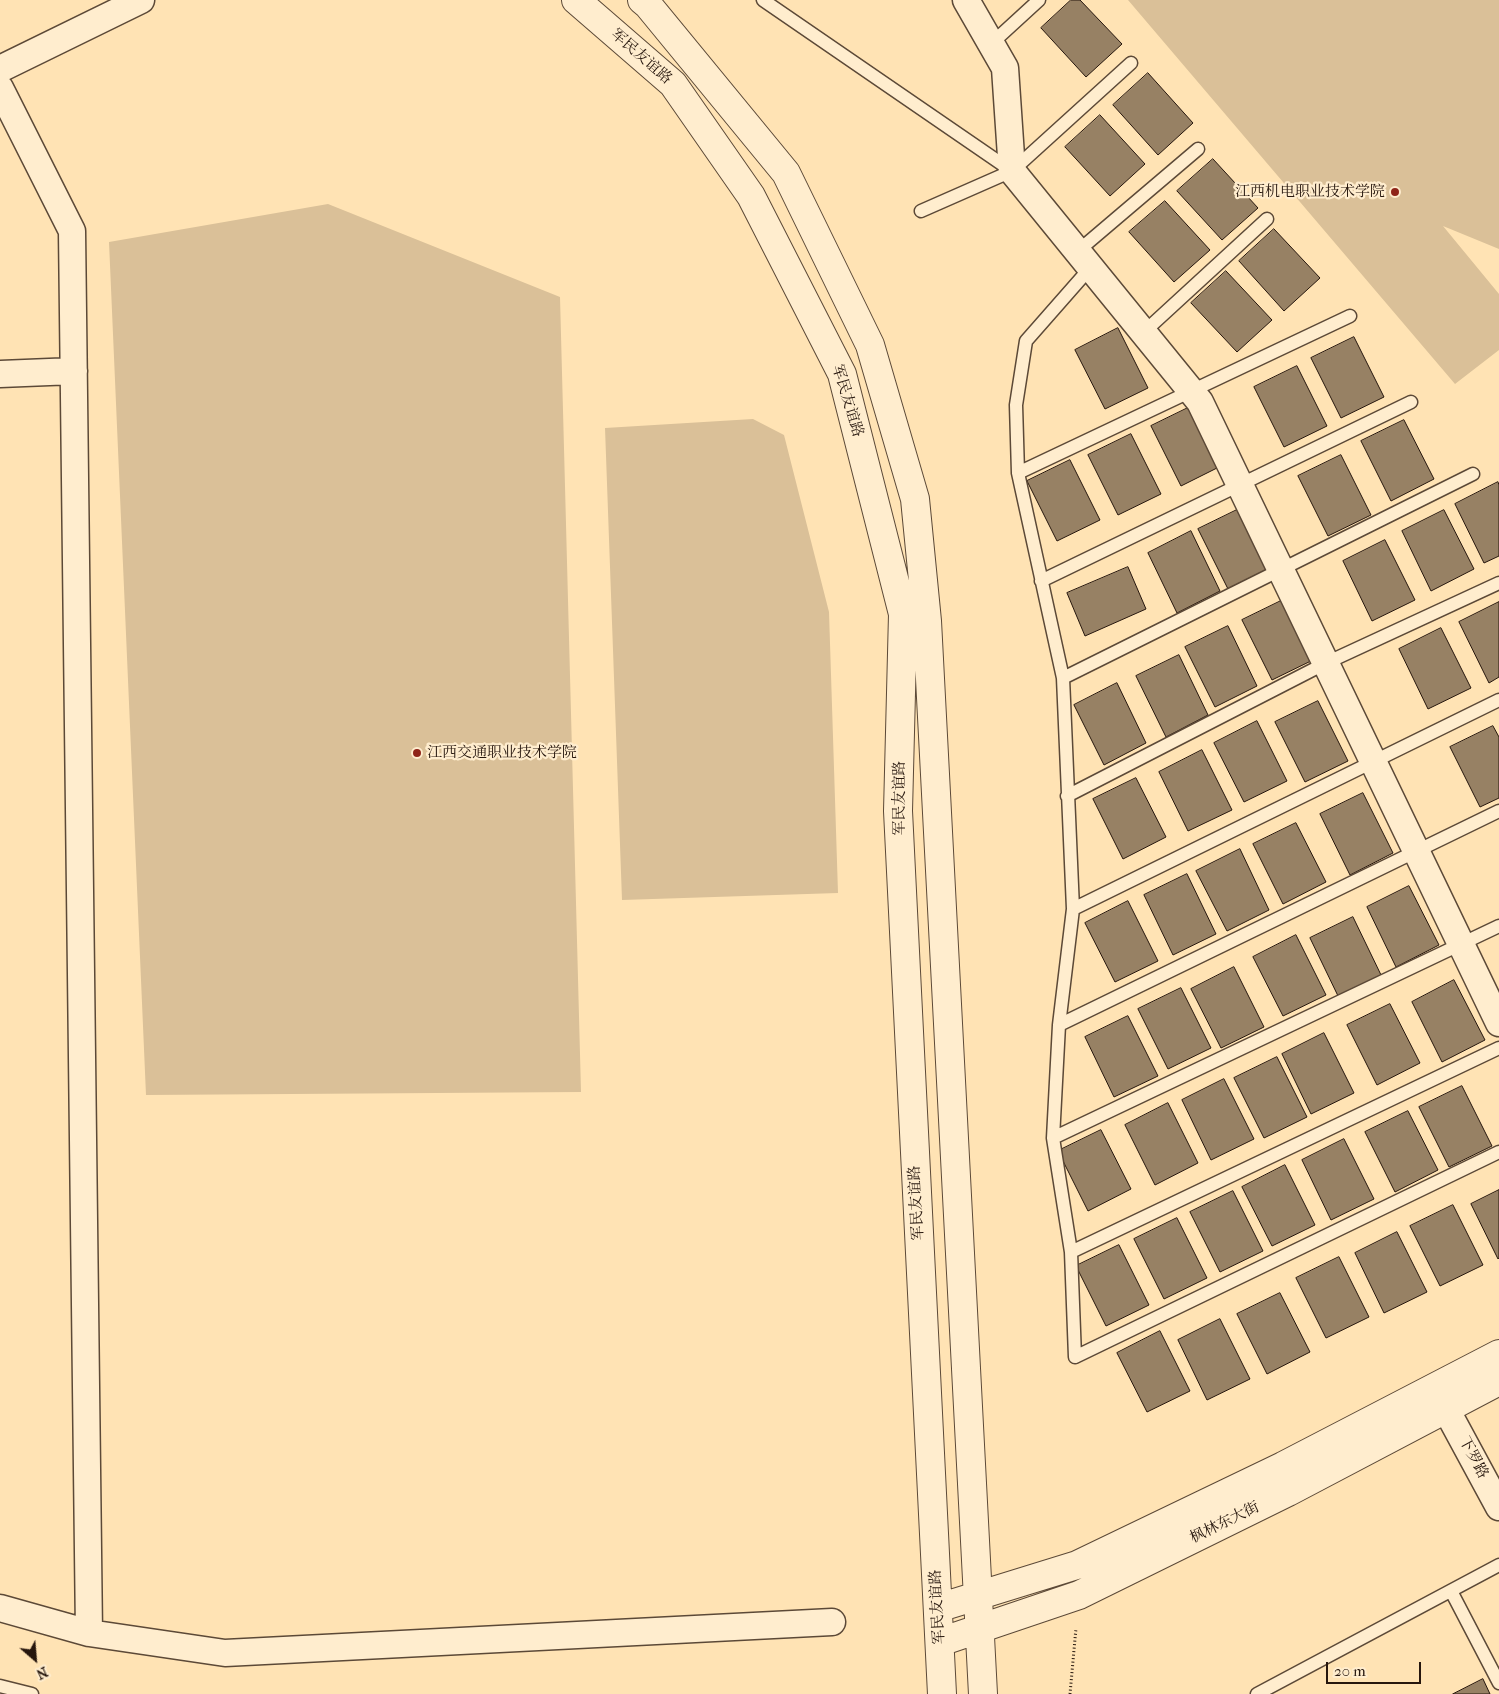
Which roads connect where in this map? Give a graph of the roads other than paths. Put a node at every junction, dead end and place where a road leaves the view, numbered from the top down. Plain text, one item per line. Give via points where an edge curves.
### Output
1 (141, 0) edge
2 (576, 0) edge
3 (642, 0) edge
4 (763, 0) edge
5 (966, 0) edge
6 (1039, 0) edge
7 (991, 44) junction
8 (1131, 63) dead end
9 (0, 69) edge
10 (0, 88) edge
11 (1198, 149) dead end
12 (1012, 171) junction
13 (921, 211) dead end
14 (1267, 219) dead end
15 (1084, 260) junction
16 (1350, 316) dead end
17 (1144, 332) junction
18 (74, 372) junction
19 (0, 374) edge
20 (1192, 391) junction
21 (1412, 402) dead end
22 (1018, 473) junction
23 (1473, 474) dead end
24 (1241, 485) junction
25 (1281, 570) junction
26 (1041, 581) junction
27 (1499, 582) edge
28 (1326, 663) junction
29 (1063, 678) junction
30 (1499, 700) edge
31 (1373, 762) junction
32 (1067, 796) junction
33 (1499, 811) edge
34 (1416, 851) junction
35 (1073, 909) junction
36 (1499, 926) edge
37 (1461, 944) junction
38 (1499, 1023) edge
39 (1059, 1025) junction
40 (1499, 1048) edge
41 (1053, 1138) junction
42 (1499, 1152) edge
43 (1071, 1252) junction
44 (1499, 1354) edge
45 (1499, 1381) edge
46 (1446, 1409) junction
47 (1499, 1508) edge
48 (1499, 1566) edge
49 (1451, 1591) junction
50 (979, 1595) junction
51 (0, 1608) edge
52 (938, 1608) junction
53 (832, 1622) dead end
54 (981, 1628) junction
55 (89, 1633) junction
56 (940, 1642) junction
57 (1499, 1683) edge
58 (0, 1686) edge
59 (938, 1692) edge
60 (32, 1694) edge
61 (983, 1694) edge
62 (1257, 1694) edge

1 - 9 street
2 - 52 street, 军民友谊路 via 673,84 751,196 842,374 904,614 898,811
3 - 50 street via 786,173 870,345 915,499 927,621
4 - 12 lane
5 - 7 street
6 - 7 lane
7 - 12 street via 1005,68
8 - 12 lane
10 - 18 street via 72,230
11 - 15 lane
12 - 13 lane
12 - 15 street
14 - 17 lane
15 - 17 street
15 - 22 lane via 1026,341 1016,405
16 - 20 lane
17 - 20 street
18 - 19 street
18 - 55 street
20 - 22 lane
20 - 24 street
21 - 24 lane
22 - 26 lane
23 - 25 lane
24 - 25 street
24 - 26 lane
25 - 28 street
25 - 29 lane
26 - 29 lane
27 - 28 lane
28 - 31 street
28 - 32 lane
29 - 32 lane
30 - 31 lane
31 - 34 street
31 - 35 lane
32 - 35 lane
33 - 34 lane
34 - 37 street
34 - 39 lane
35 - 39 lane
36 - 37 lane
37 - 38 street
37 - 41 lane
39 - 41 lane
40 - 43 lane
41 - 43 lane
42 - 43 lane via 1075,1357
44 - 50 street, 枫林东大街 via 1283,1466 1077,1565
45 - 46 street, 枫林东大街
46 - 47 street, 下罗路
46 - 54 street, 枫林东大街 via 1288,1492 1079,1595
48 - 49 lane
49 - 57 lane
49 - 62 lane
50 - 52 street, 枫林东大街
50 - 54 street
51 - 55 street
52 - 56 street, 军民友谊路
53 - 55 street via 225,1652
54 - 56 street, 枫林东大街
54 - 61 street
56 - 59 street, 军民友谊路
58 - 60 lane

